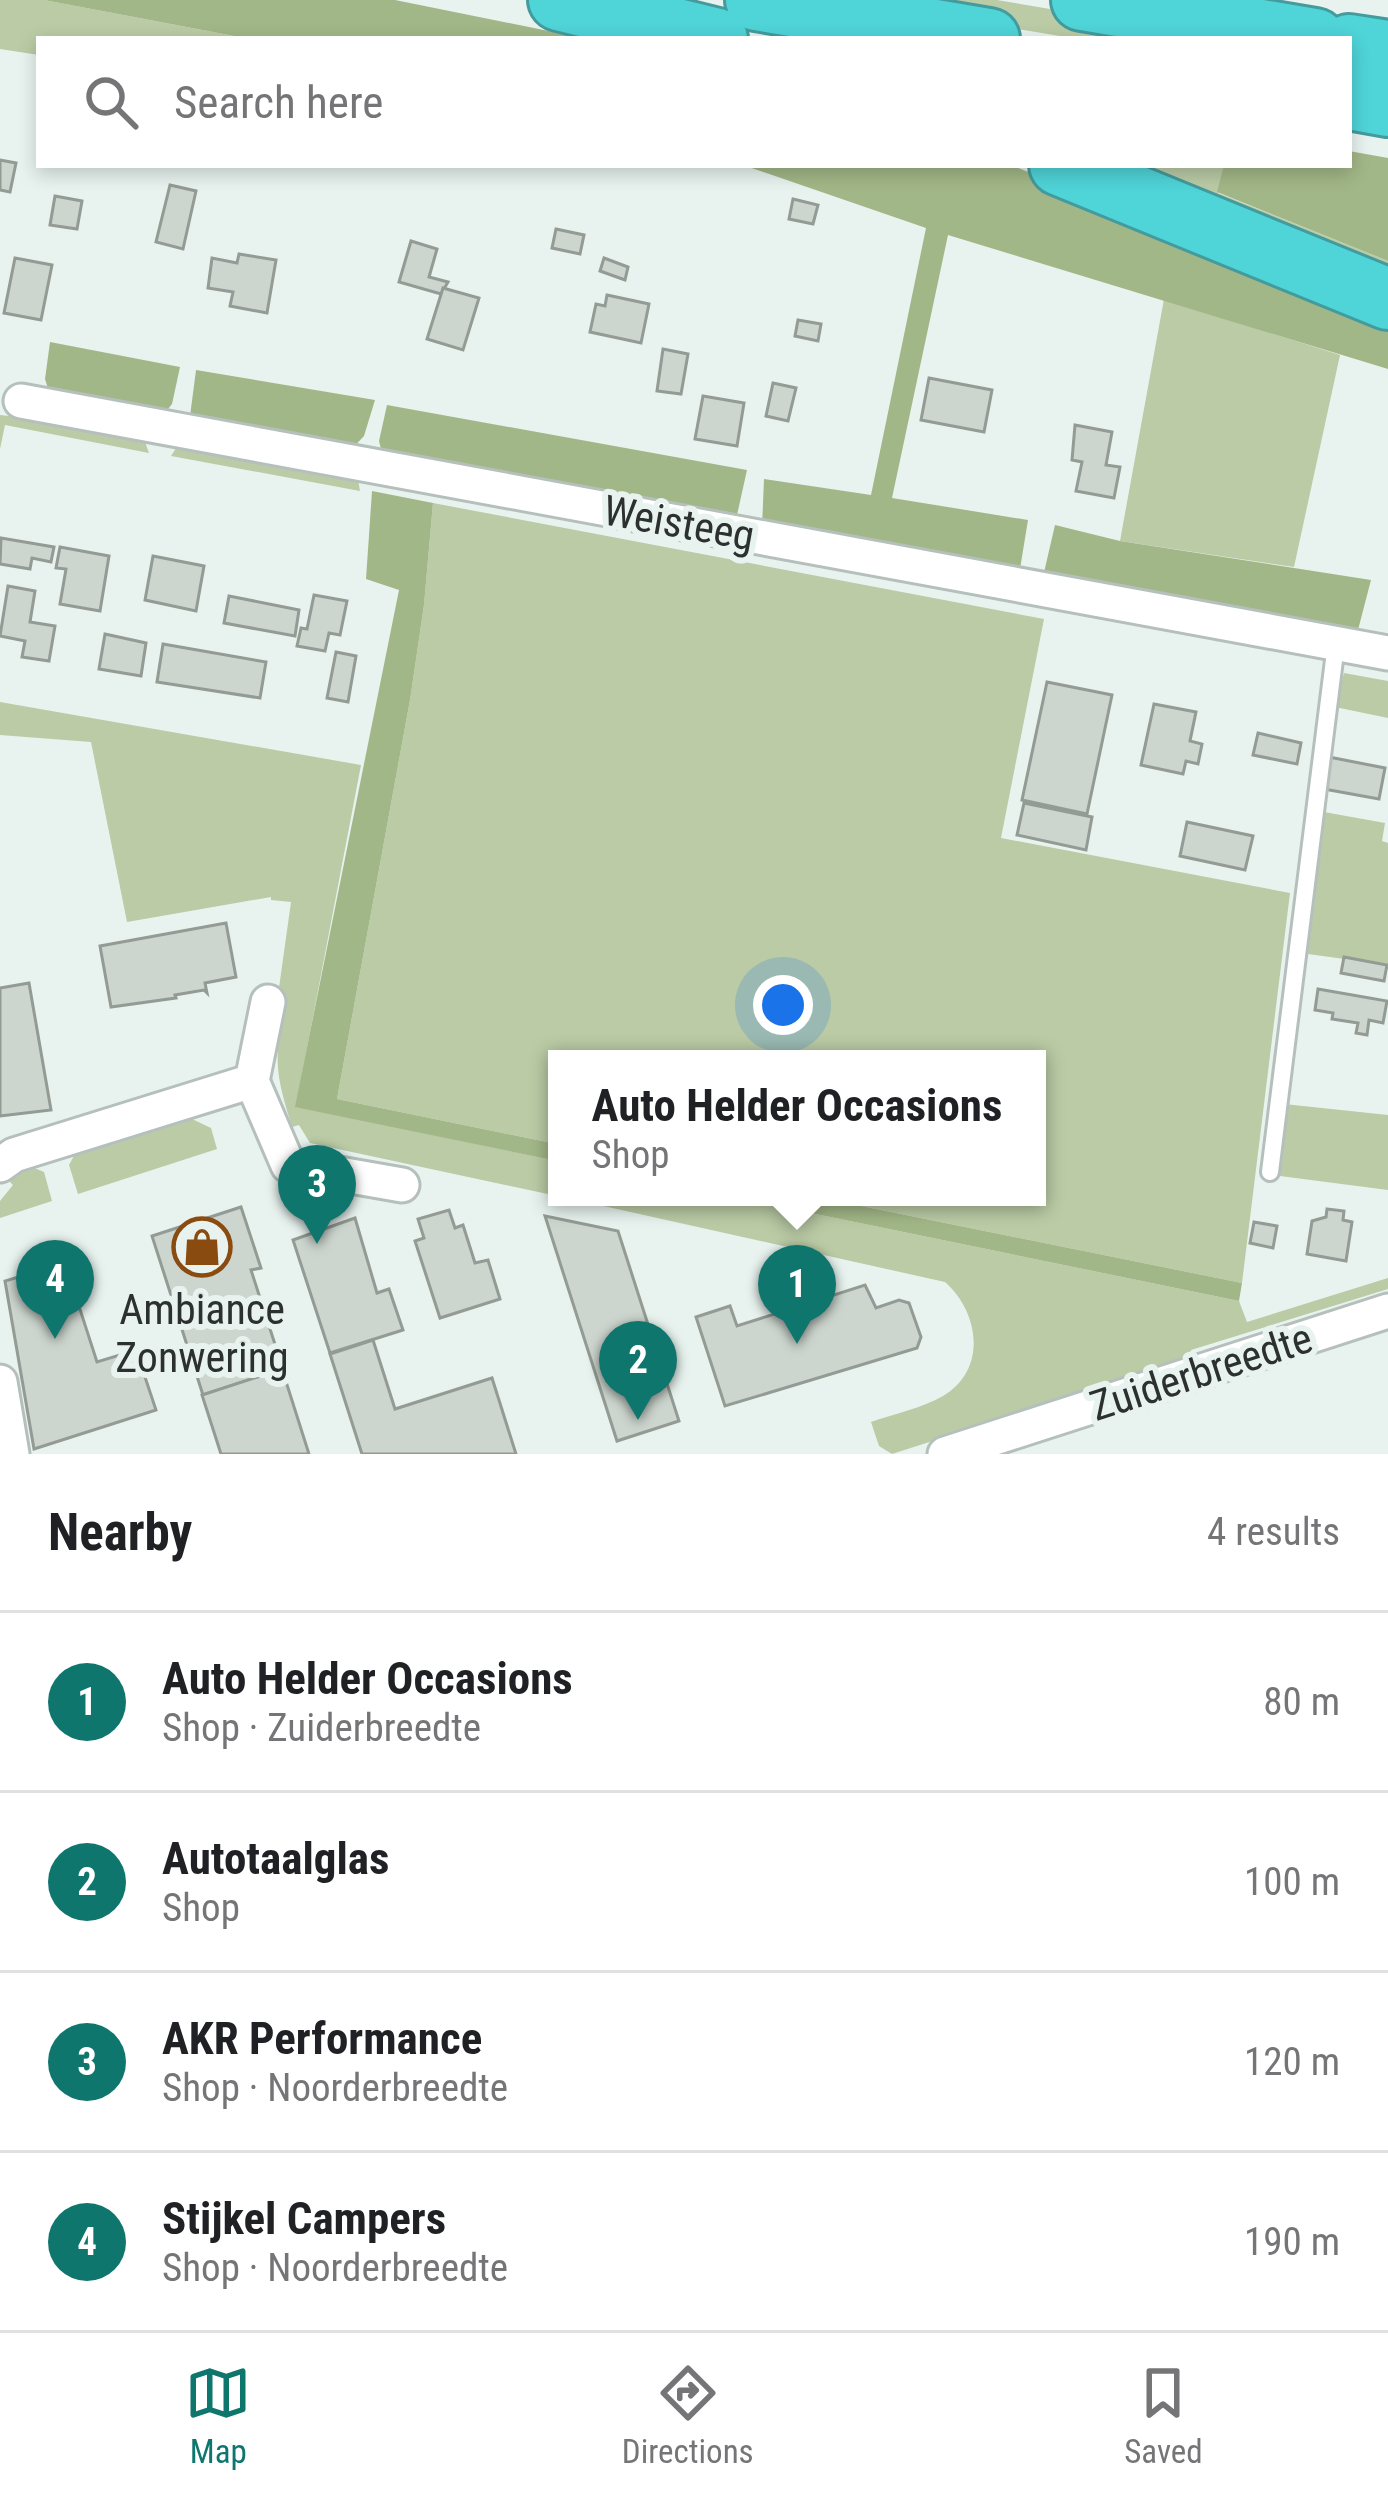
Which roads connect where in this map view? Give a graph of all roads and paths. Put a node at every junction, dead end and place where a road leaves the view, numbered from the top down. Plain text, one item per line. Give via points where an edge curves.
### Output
1 (559, 0) edge
2 (756, 0) edge
3 (1082, 0) edge
4 (705, 36) edge
5 (971, 36) edge
6 (1297, 36) edge
7 (1352, 45) edge
8 (1388, 51) edge
9 (1352, 100) edge
10 (1388, 106) edge
11 (1067, 168) edge
12 (1388, 299) edge
13 (21, 401) dead end
14 (1336, 644) junction
15 (1388, 653) edge
16 (268, 1002) dead end
17 (252, 1081) junction
18 (0, 1165) edge
19 (1270, 1172) dead end
20 (402, 1185) dead end
21 (1388, 1311) edge
22 (0, 1382) edge
23 (13, 1454) edge
24 (945, 1454) edge

1 - 4 highway
2 - 5 highway
3 - 6 highway
7 - 8 highway
9 - 10 highway
11 - 12 highway
13 - 14 street, Weisteeg
14 - 15 street, Weisteeg
14 - 19 lane
16 - 17 street
17 - 18 street
17 - 20 street via 288,1165
21 - 24 street, Zuiderbreedte
22 - 23 street

